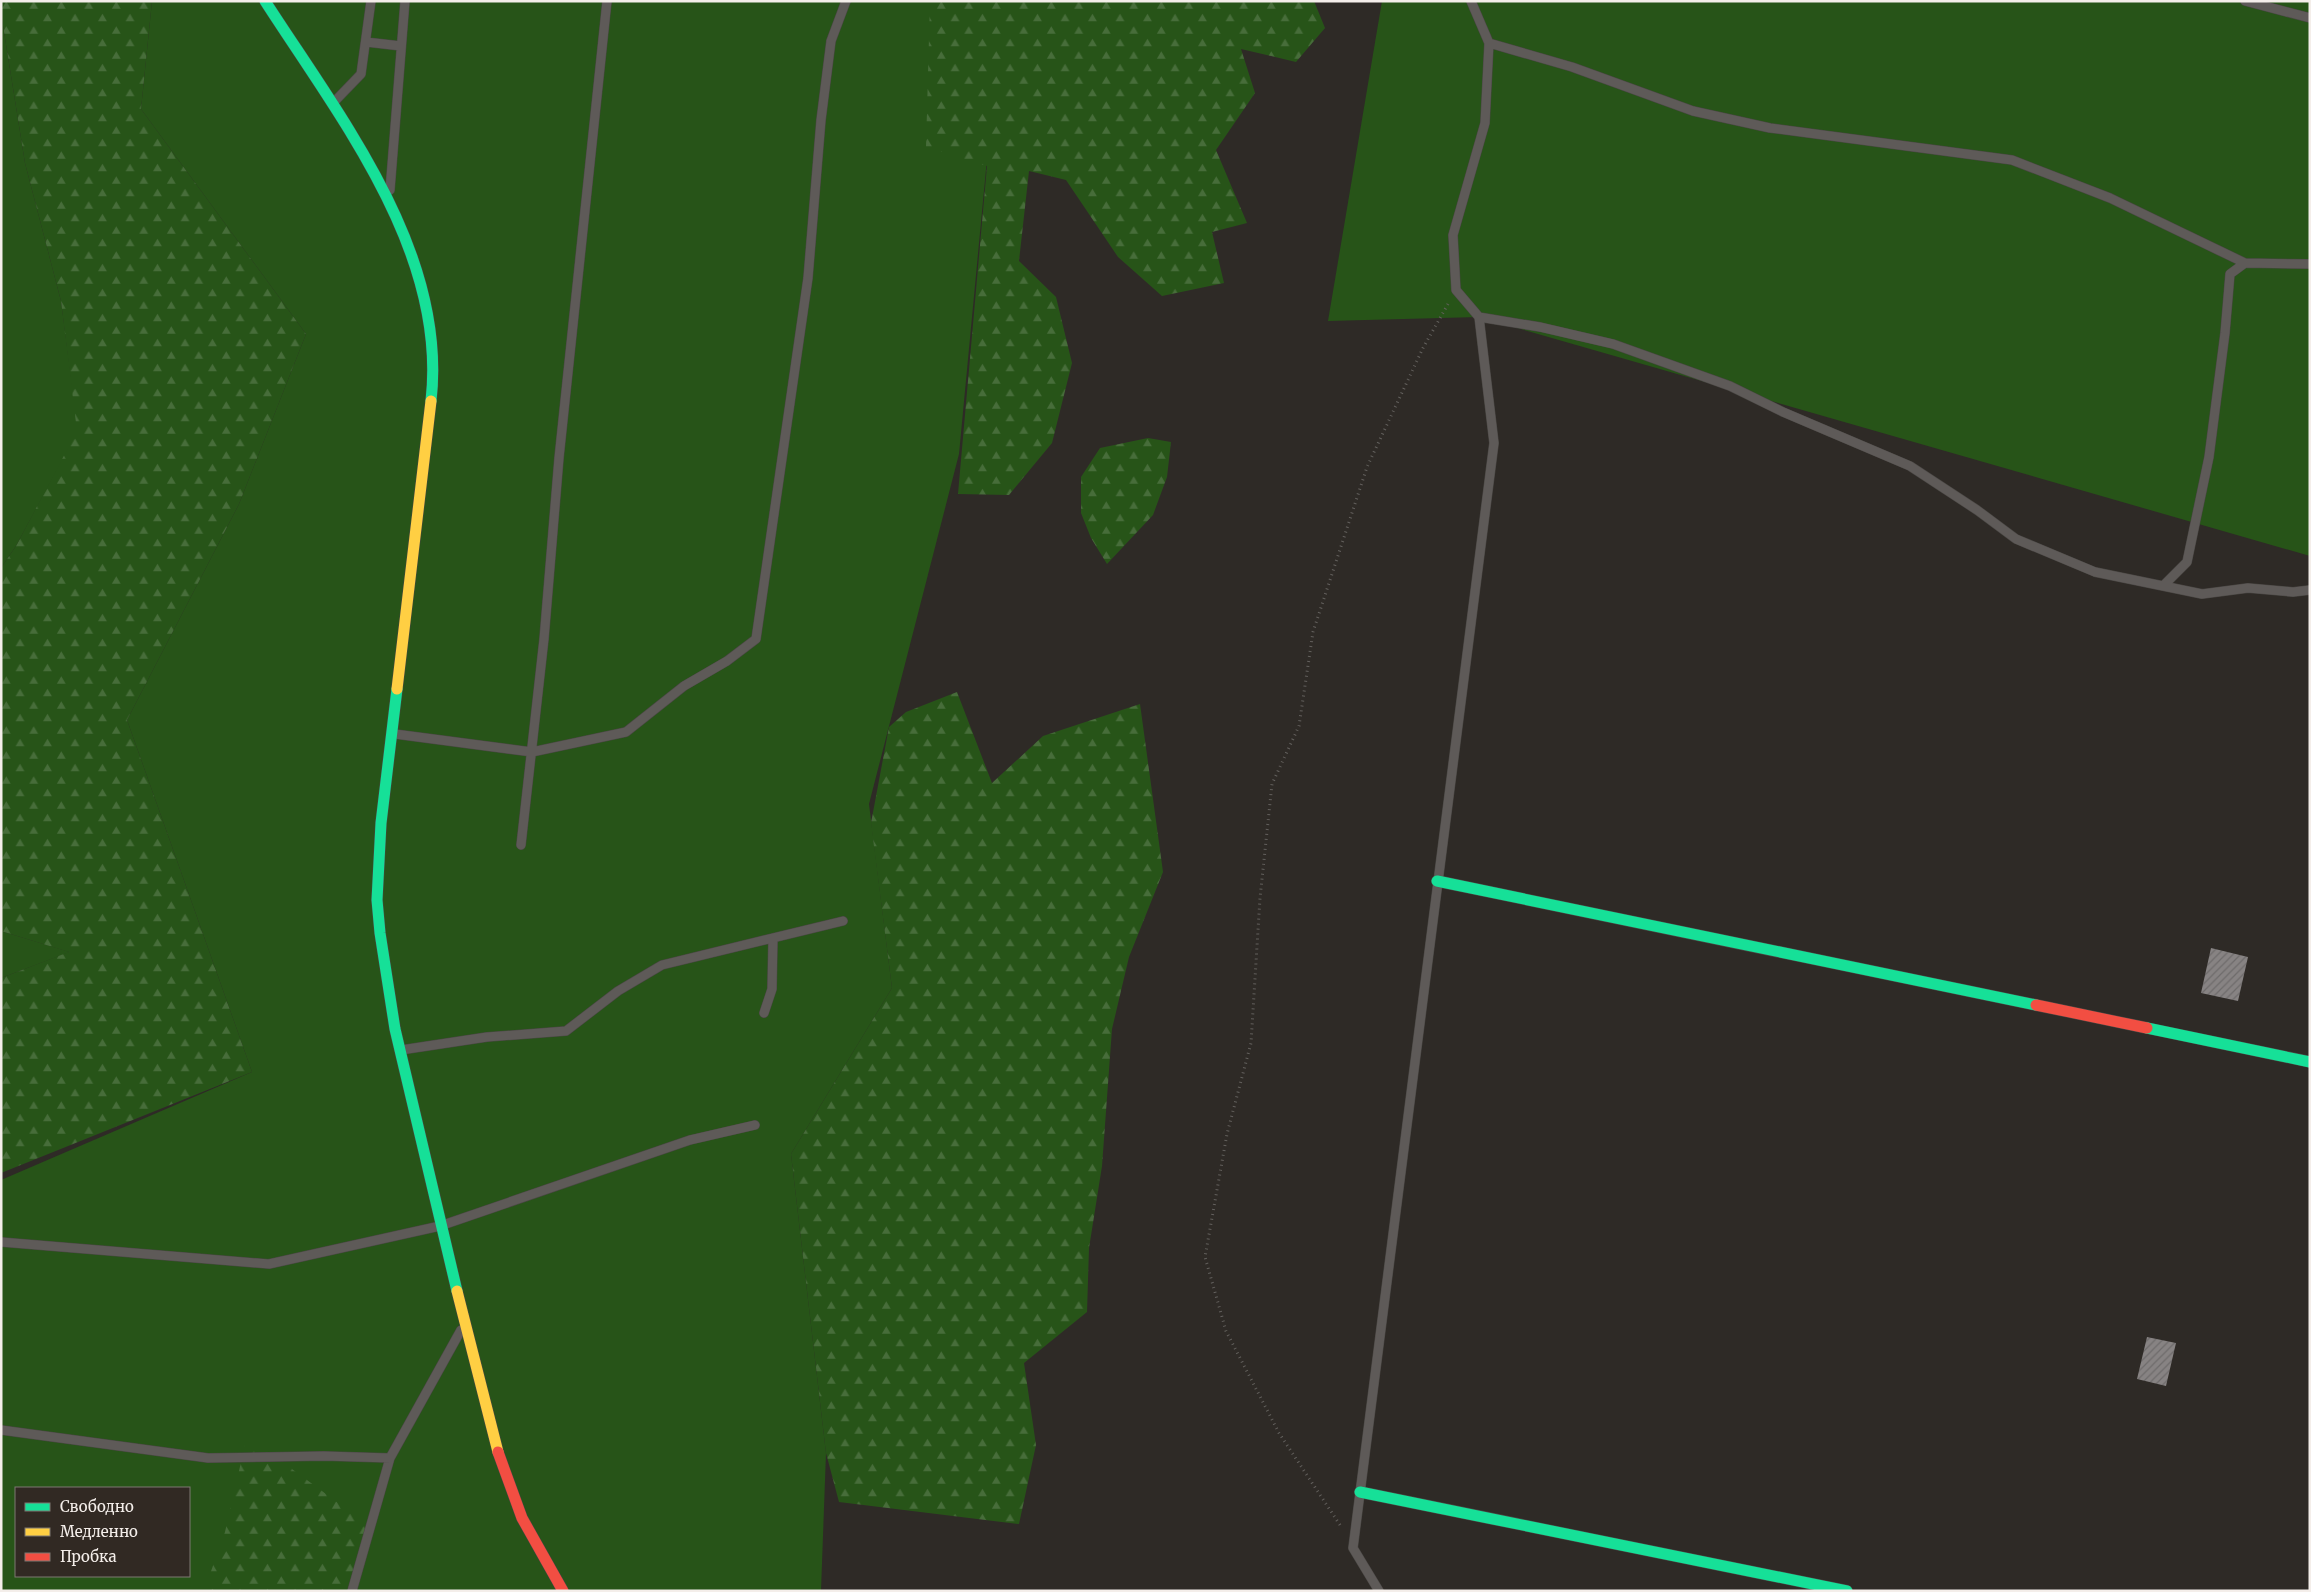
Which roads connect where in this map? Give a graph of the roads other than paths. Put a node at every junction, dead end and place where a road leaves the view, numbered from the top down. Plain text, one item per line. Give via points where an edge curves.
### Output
1 (265, 1) edge
2 (371, 1) edge
3 (405, 1) edge
4 (607, 1) edge
5 (846, 1) edge
6 (1471, 1) edge
7 (2244, 1) edge
8 (2310, 18) edge
9 (366, 42) junction
10 (1489, 42) junction
11 (401, 46) junction
12 (331, 105) junction
13 (389, 202) junction
14 (2244, 263) junction
15 (2310, 264) edge
16 (1479, 317) junction
17 (2164, 585) junction
18 (2310, 590) edge
19 (392, 734) junction
20 (532, 752) junction
21 (521, 845) dead end
22 (1437, 881) junction
23 (843, 921) dead end
24 (773, 938) junction
25 (764, 1013) dead end
26 (400, 1050) junction
27 (2310, 1062) edge
28 (755, 1125) dead end
29 (440, 1226) junction
30 (1, 1242) edge
31 (465, 1323) junction
32 (1, 1430) edge
33 (390, 1458) junction
34 (1360, 1492) junction
35 (352, 1591) edge
36 (563, 1591) edge
37 (1379, 1591) edge
38 (1847, 1591) edge

1 - 12 street
2 - 9 lane
3 - 11 lane
4 - 20 lane
5 - 20 lane via 831,41 808,278 756,639 727,661 684,686 626,732
6 - 10 lane
7 - 8 lane
9 - 11 lane
9 - 12 lane via 361,74
10 - 14 lane via 1572,67 1693,111 1770,128 2012,160 2110,198
10 - 16 lane via 1485,123 1453,235 1456,290
11 - 13 lane
12 - 13 street
13 - 19 street via 407,239 420,282 430,336 433,382
14 - 15 lane
14 - 17 lane via 2230,274 2209,457 2187,562
16 - 17 lane via 1613,344 1730,386 1910,466 2016,539 2095,572
16 - 22 lane via 1494,443
17 - 18 lane via 2202,594 2248,588 2294,592
19 - 20 lane
19 - 26 street via 381,823 377,900
20 - 21 lane
22 - 27 street
22 - 34 lane
23 - 24 lane
24 - 25 lane via 772,989
24 - 26 lane via 662,965 618,991 566,1031 487,1037
26 - 29 street
28 - 29 lane via 690,1140
29 - 30 lane via 269,1264
29 - 31 street
31 - 33 lane
31 - 36 street via 514,1501
32 - 33 lane via 208,1458
33 - 35 lane
34 - 37 lane via 1353,1548
34 - 38 street

